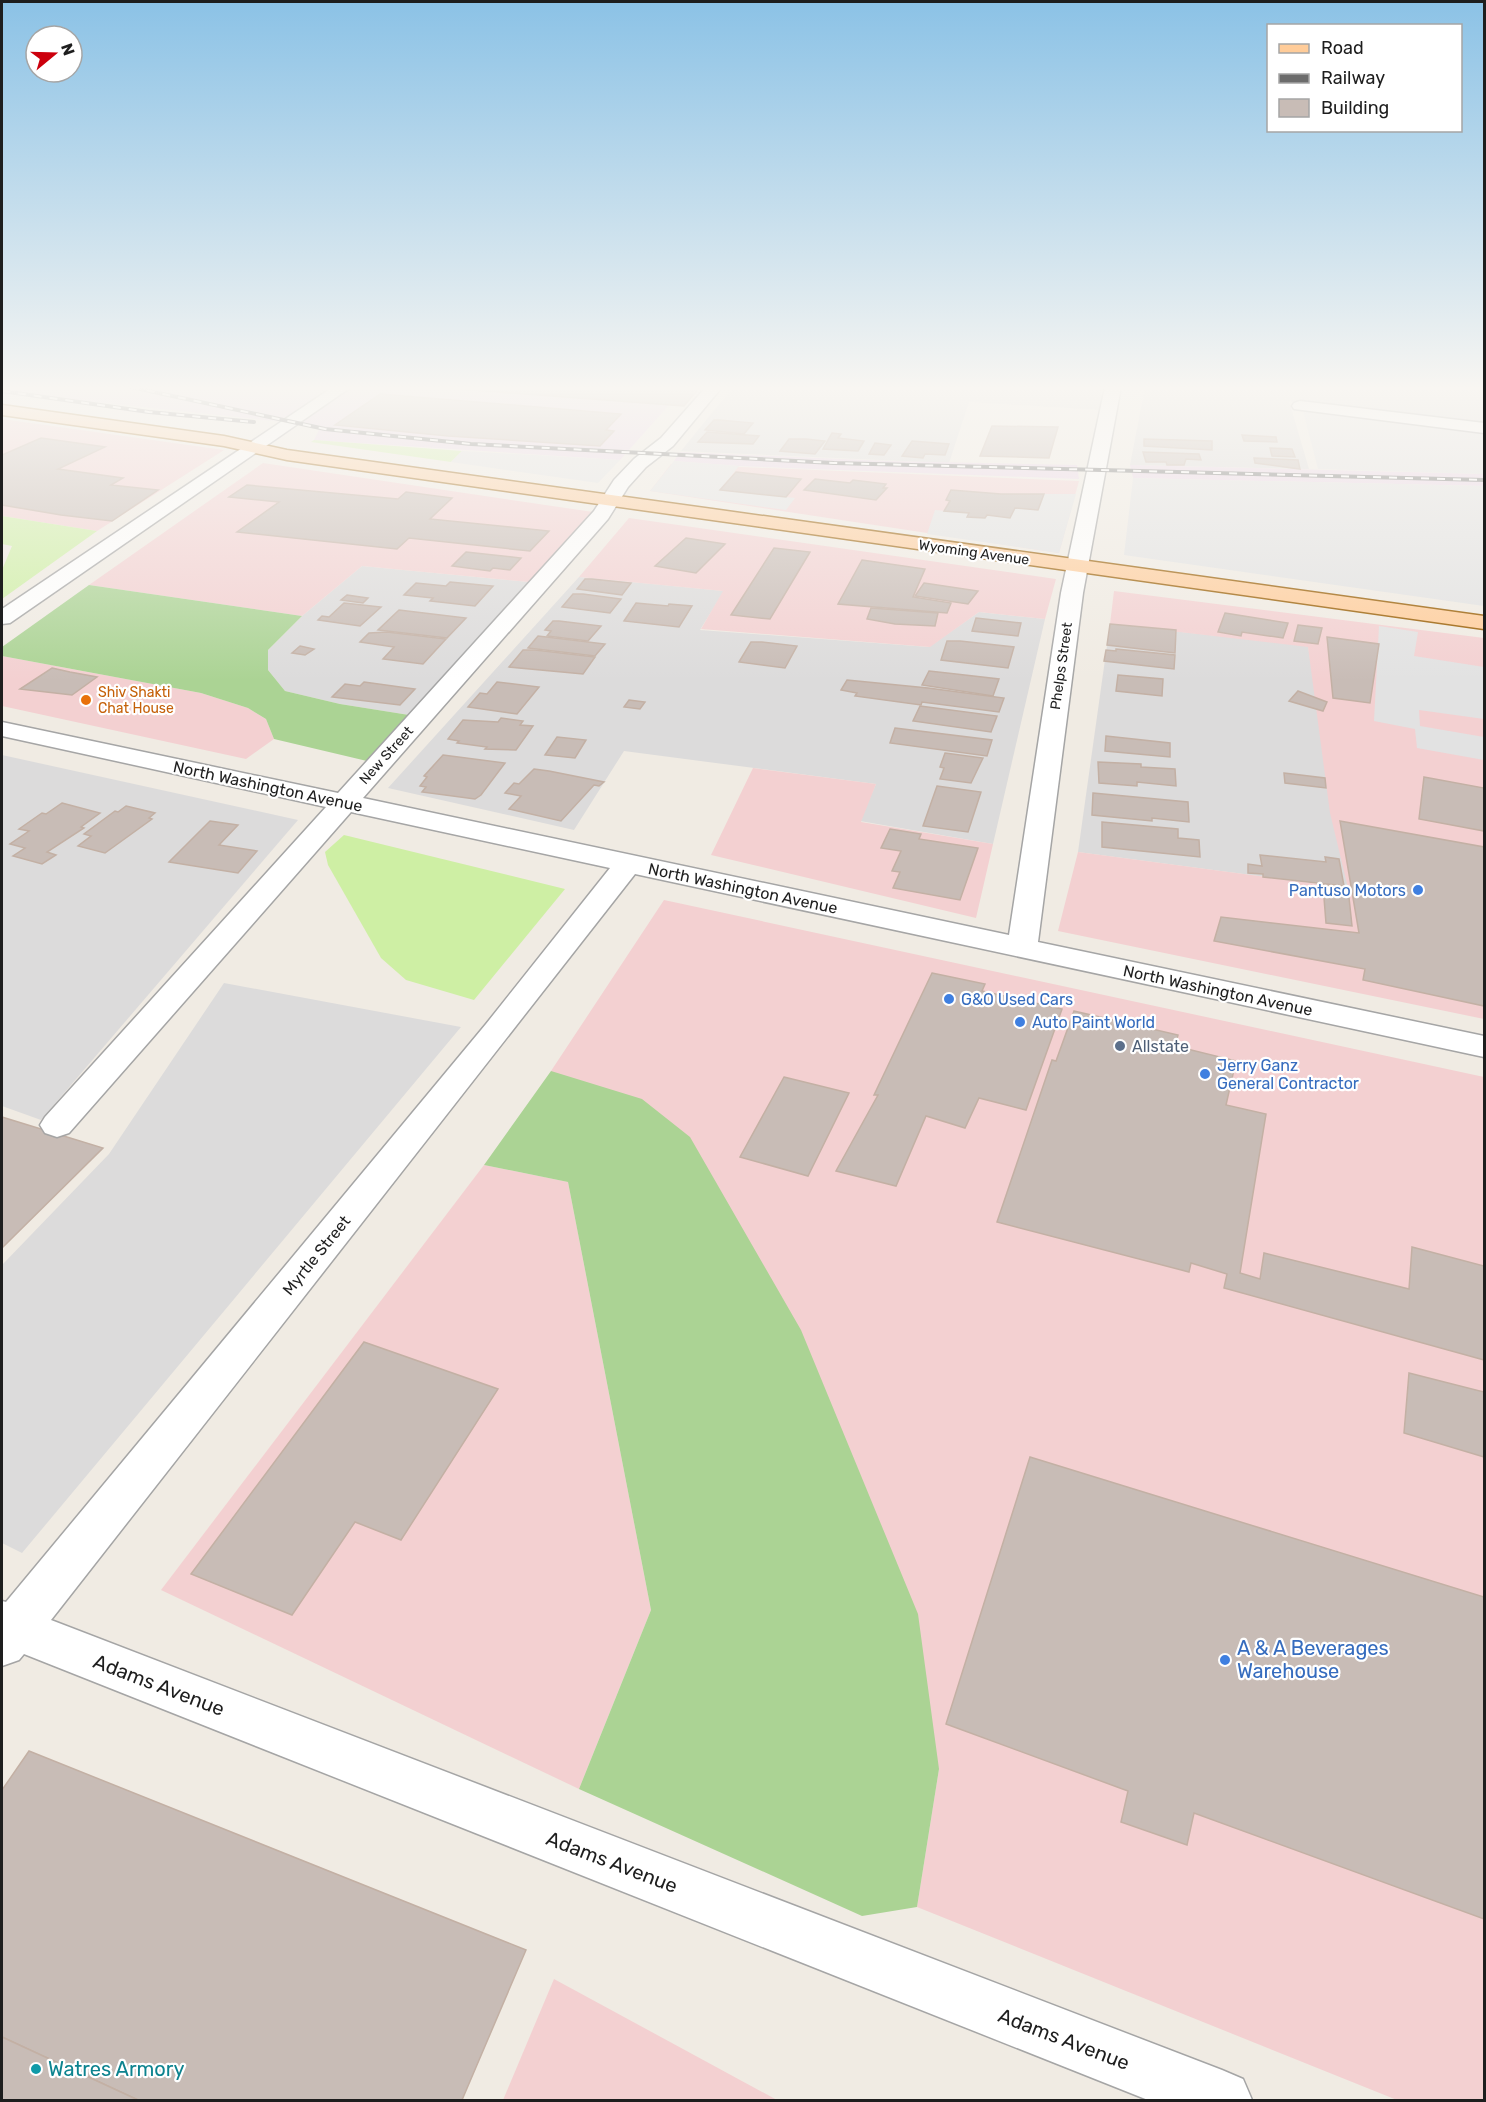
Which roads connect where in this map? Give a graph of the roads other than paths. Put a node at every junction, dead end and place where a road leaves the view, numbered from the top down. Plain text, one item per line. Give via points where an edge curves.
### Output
1 (198, 485) edge
2 (509, 485) edge
3 (622, 485) edge
4 (1093, 485) edge
5 (611, 499) junction
6 (1077, 567) junction
7 (2, 618) edge
8 (1485, 623) edge
9 (2, 729) edge
10 (344, 802) junction
11 (629, 863) junction
12 (1022, 948) junction
13 (1485, 1047) edge
14 (57, 1125) dead end
15 (6, 1632) edge
16 (1222, 2100) edge

1 - 7 street
2 - 5 main road, Wyoming Avenue
3 - 5 street, New Street
4 - 6 street, Phelps Street
5 - 6 main road, Wyoming Avenue
5 - 10 street, New Street via 601,515
6 - 8 main road, Wyoming Avenue
6 - 12 street, Phelps Street
9 - 10 street, North Washington Avenue
10 - 11 street, North Washington Avenue
10 - 14 street, New Street
11 - 12 street, North Washington Avenue
11 - 15 street, Myrtle Street via 490,1041
12 - 13 street, North Washington Avenue
15 - 16 street, Adams Avenue

